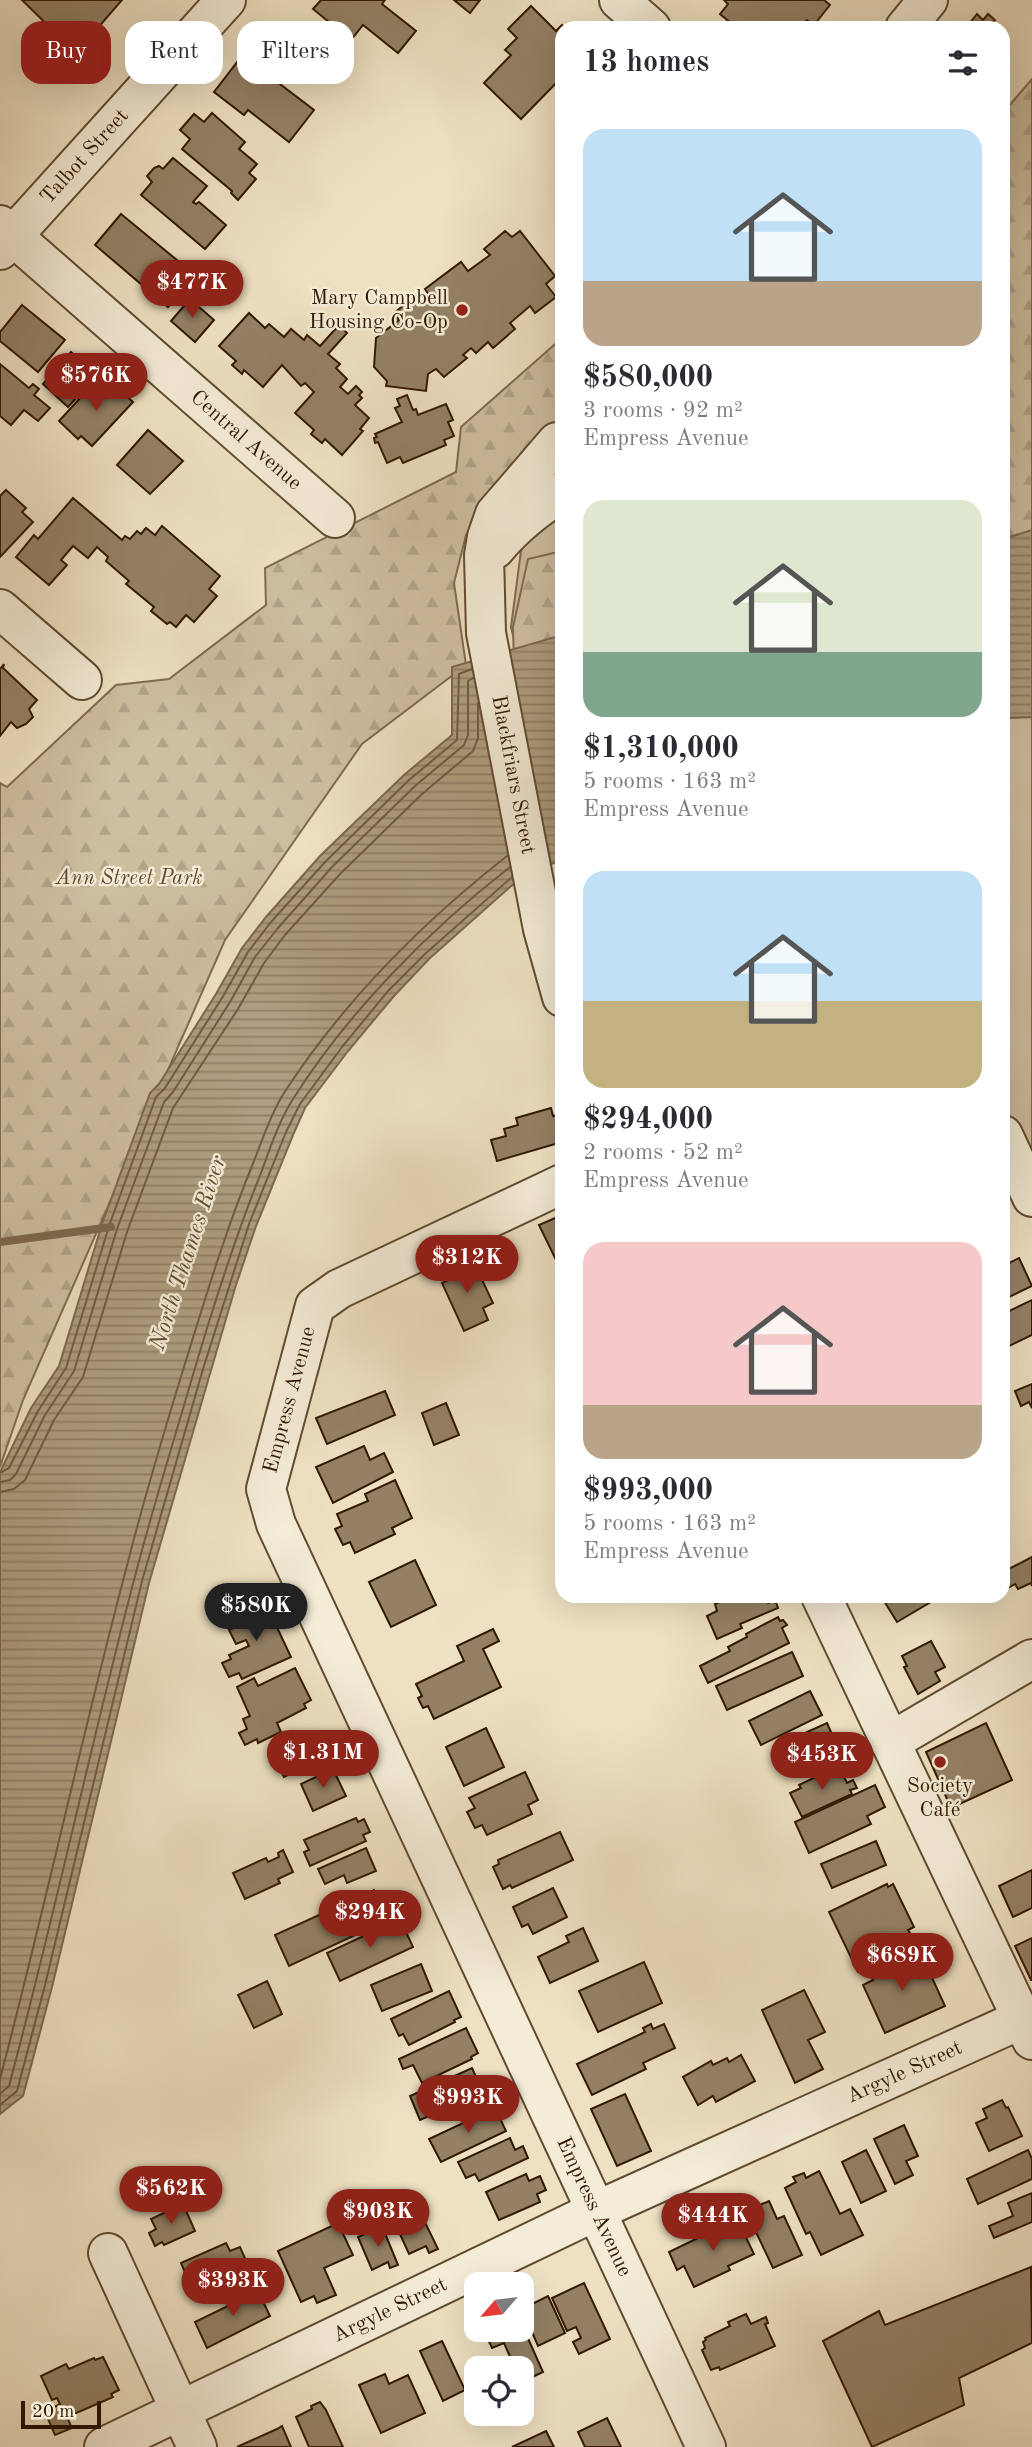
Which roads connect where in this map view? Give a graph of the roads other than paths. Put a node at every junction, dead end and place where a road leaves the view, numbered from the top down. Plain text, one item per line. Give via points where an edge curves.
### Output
1 (226, 0) edge
2 (619, 0) edge
3 (928, 0) edge
4 (643, 21) edge
5 (911, 21) edge
6 (4, 237) edge
7 (555, 448) edge
8 (555, 497) edge
9 (335, 518) dead end
10 (485, 566) junction
11 (0, 609) edge
12 (82, 680) dead end
13 (555, 972) edge
14 (1010, 1150) edge
15 (555, 1187) edge
16 (1032, 1197) edge
17 (824, 1603) edge
18 (1032, 1660) edge
19 (890, 1742) junction
20 (1027, 2030) edge
21 (596, 2211) junction
22 (108, 2253) dead end
23 (181, 2412) junction
24 (104, 2447) edge
25 (197, 2447) edge
26 (706, 2447) edge

1 - 6 street, Talbot Street
2 - 4 street
3 - 5 street
6 - 9 street, Central Avenue
7 - 10 street, Blackfriars Street via 495,514 487,537
8 - 10 street via 510,530
10 - 13 street, Blackfriars Street via 486,633
11 - 12 street
14 - 16 street
15 - 21 street, Empress Avenue via 340,1289 315,1306 266,1489 276,1524
17 - 19 street
18 - 19 street
19 - 20 street
20 - 21 street, Argyle Street
21 - 23 street, Argyle Street
21 - 26 street, Empress Avenue
22 - 23 street
23 - 24 street, Argyle Street
23 - 25 street

